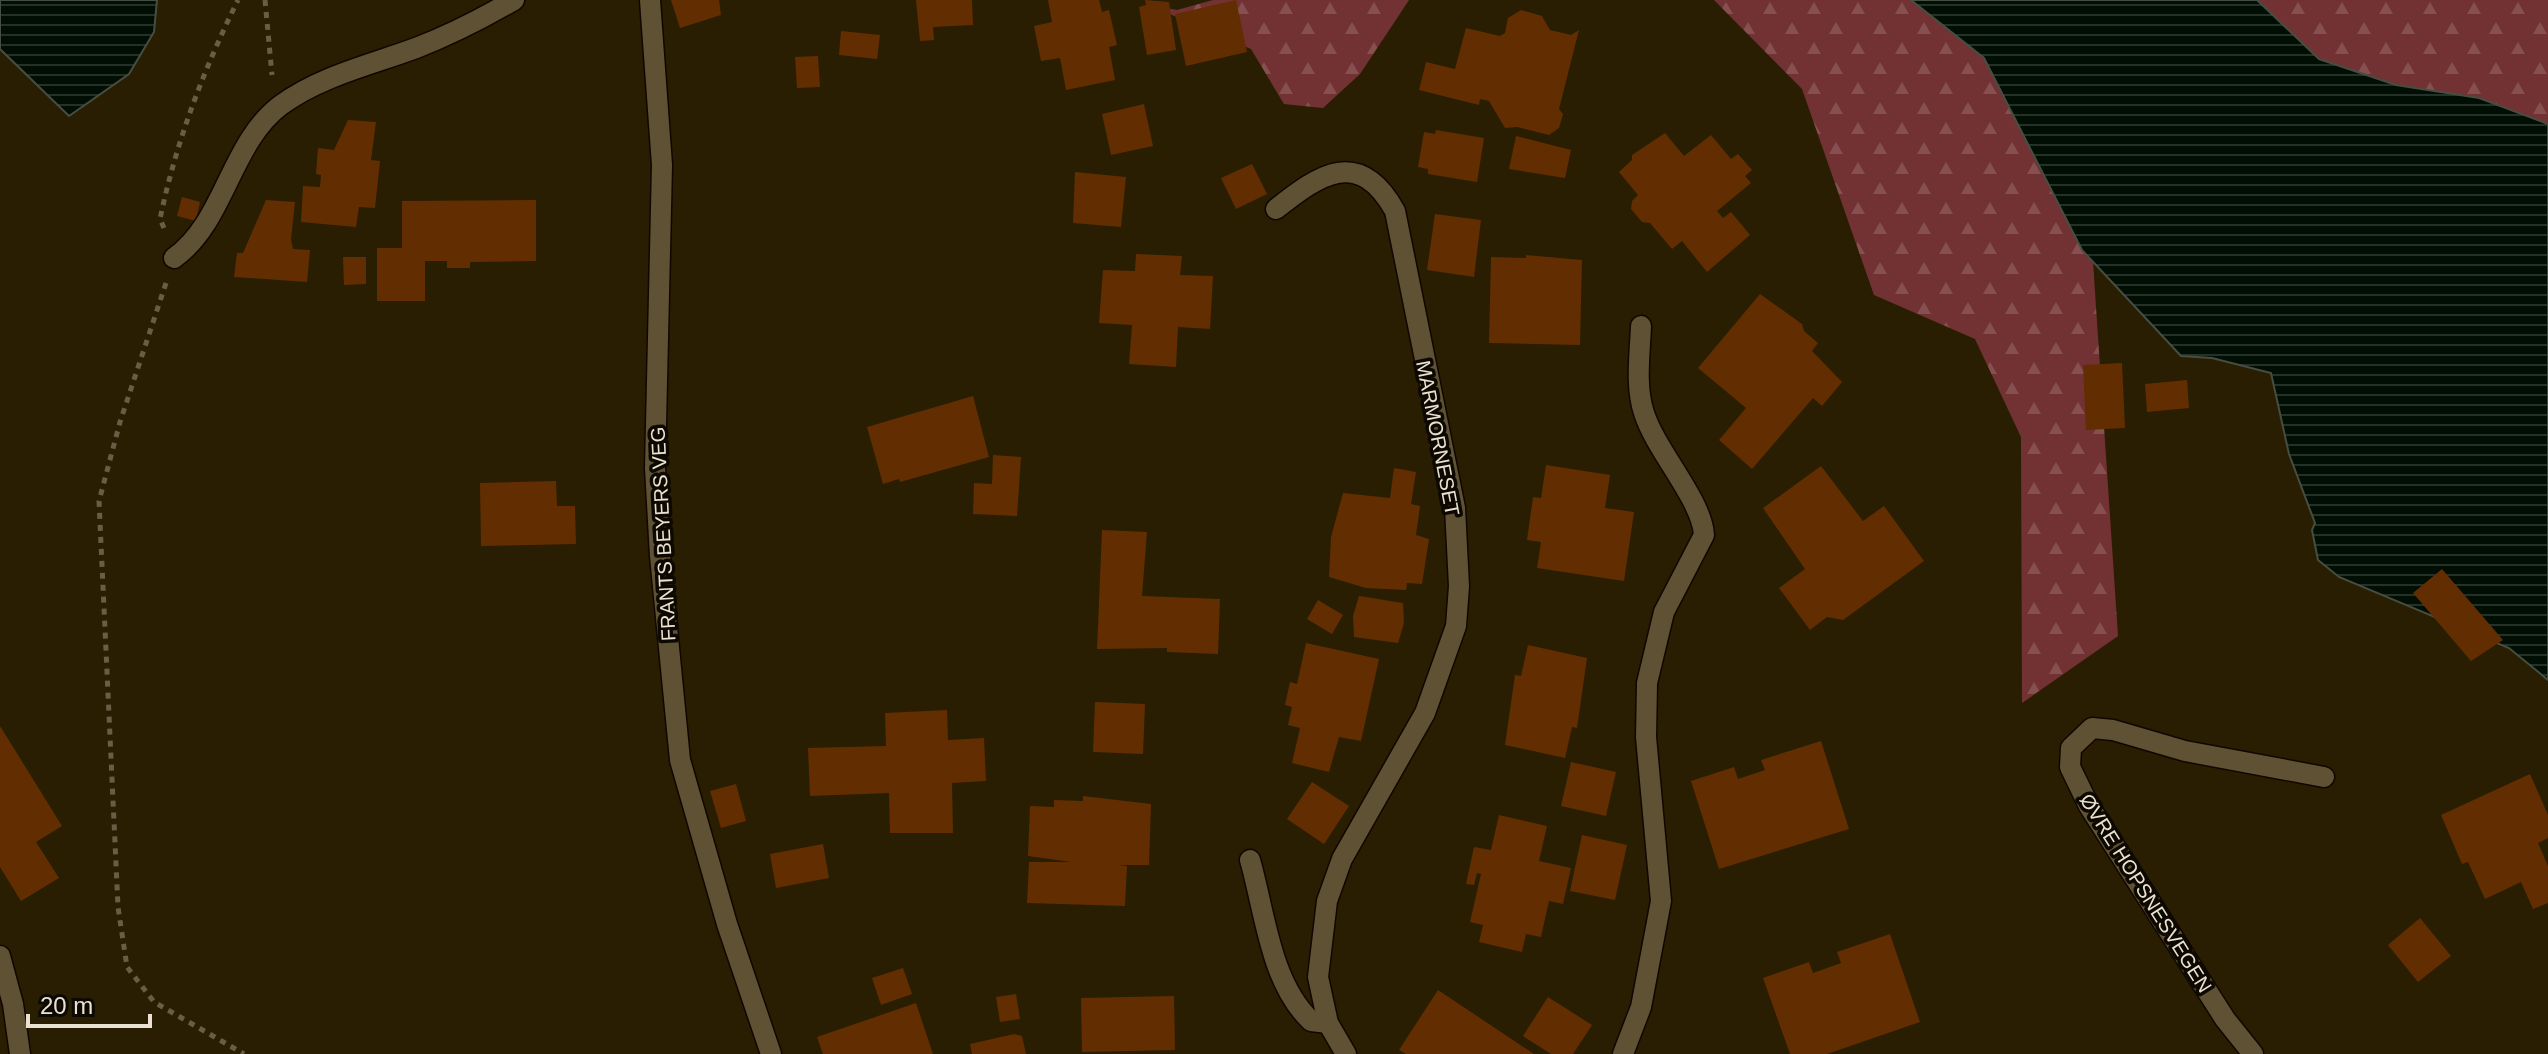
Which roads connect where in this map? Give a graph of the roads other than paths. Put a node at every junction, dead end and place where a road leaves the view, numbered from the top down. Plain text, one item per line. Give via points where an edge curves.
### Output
1 (514, 0) edge
2 (650, 0) edge
3 (1276, 209) dead end
4 (174, 258) road end
5 (1641, 326) dead end
6 (2324, 777) dead end
7 (1250, 860) dead end
8 (0, 956) edge
9 (1328, 1023) junction
10 (20, 1054) edge
11 (771, 1054) edge
12 (1346, 1054) edge
13 (1623, 1054) edge
14 (2253, 1054) edge

1 - 4 street via 417,48 333,76 282,104 240,160 191,246
2 - 11 street, FRANTS BEYERS VEG via 662,165 655,468 680,760
3 - 9 street, MARMORNESET via 1328,172 1363,177 1386,195 1395,211 1455,508 1459,586 1450,645 1425,713 1342,859 1327,901 1318,977
5 - 13 street via 1643,411 1699,512 1704,535 1664,612 1647,683 1646,737 1661,901 1641,1007
6 - 14 street, ØVRE HOPSNESVEGEN via 2185,751 2113,730 2092,728 2071,748 2070,767 2089,806 2225,1019
7 - 9 street, MARMORNESET via 1289,989 1311,1021
8 - 10 street
9 - 12 street, MARMORNESET

